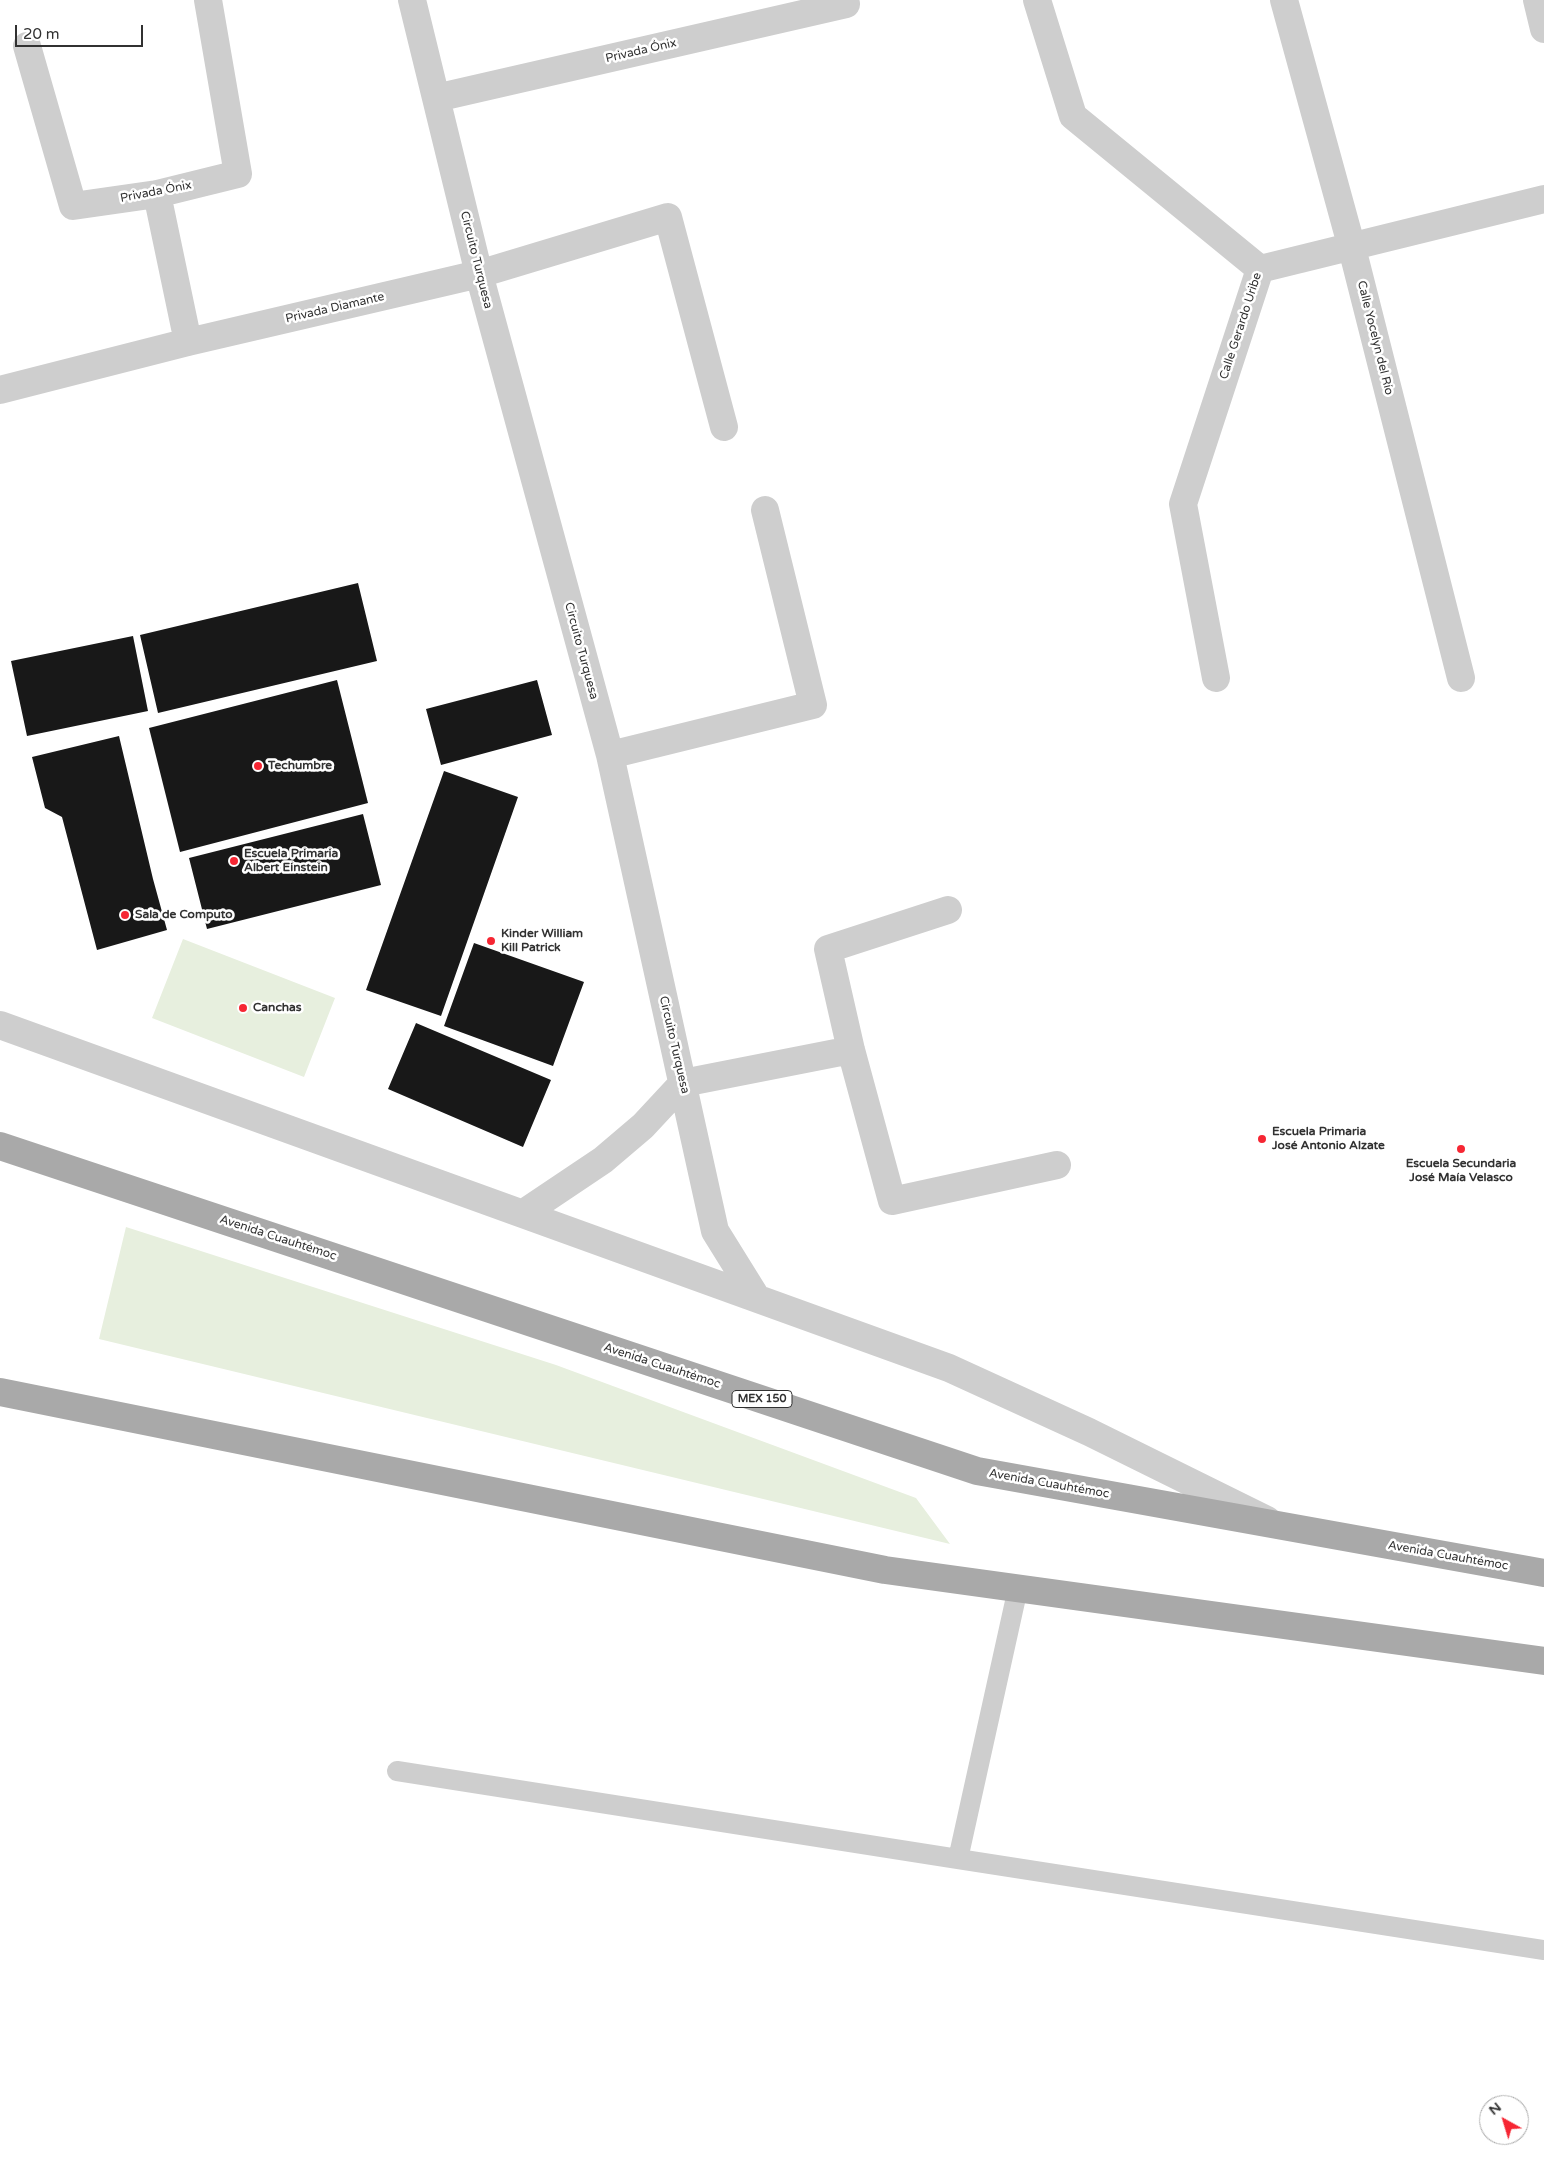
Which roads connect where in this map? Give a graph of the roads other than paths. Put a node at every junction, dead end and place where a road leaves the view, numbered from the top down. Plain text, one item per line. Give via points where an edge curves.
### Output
1 (208, 0) edge
2 (412, 0) edge
3 (1037, 0) edge
4 (1284, 0) edge
5 (1537, 0) edge
6 (846, 4) dead end
7 (1544, 29) edge
8 (27, 46) dead end
9 (436, 98) junction
10 (157, 194) junction
11 (1544, 199) edge
12 (1352, 248) junction
13 (1260, 269) junction
14 (479, 274) junction
15 (188, 342) junction
16 (0, 390) edge
17 (724, 427) dead end
18 (765, 510) dead end
19 (1216, 678) dead end
20 (1461, 678) dead end
21 (610, 756) junction
22 (948, 910) dead end
23 (0, 1025) edge
24 (851, 1050) junction
25 (683, 1083) junction
26 (0, 1146) edge
27 (1057, 1165) dead end
28 (524, 1213) junction
29 (756, 1297) junction
30 (0, 1392) edge
31 (1278, 1525) junction
32 (1544, 1573) edge
33 (1018, 1588) junction
34 (1544, 1661) edge
35 (397, 1772) dead end
36 (958, 1859) junction
37 (1544, 1950) edge

1 - 10 street, Privada Ónix via 238,174
2 - 9 street, Circuito Turquesa
3 - 13 street, Calle Gerardo Uribe via 1073,116
4 - 12 street, Calle Yocelyn del Río
5 - 7 street
6 - 9 street, Privada Ónix
8 - 10 street, Privada Ónix via 73,206
9 - 14 street, Circuito Turquesa
10 - 15 street
11 - 12 street
12 - 13 street
12 - 20 street, Calle Yocelyn del Río
13 - 19 street, Calle Gerardo Uribe via 1183,504
14 - 15 street, Privada Diamante
14 - 17 street, Privada Diamante via 668,217
14 - 21 street, Circuito Turquesa
15 - 16 street, Privada Diamante
18 - 21 street via 812,705
21 - 25 street, Circuito Turquesa
22 - 24 street via 828,949
23 - 28 street
24 - 25 street
24 - 27 street via 892,1201
25 - 28 street via 643,1126 603,1160
25 - 29 street, Circuito Turquesa via 715,1231
26 - 31 main road, Avenida Cuauhtémoc / MEX 150 via 977,1471
28 - 29 street
29 - 31 street via 949,1368 1089,1432
30 - 33 main road via 885,1570
31 - 32 main road, Avenida Cuauhtémoc / MEX 150
33 - 34 main road
33 - 36 lane
35 - 36 lane
36 - 37 lane

